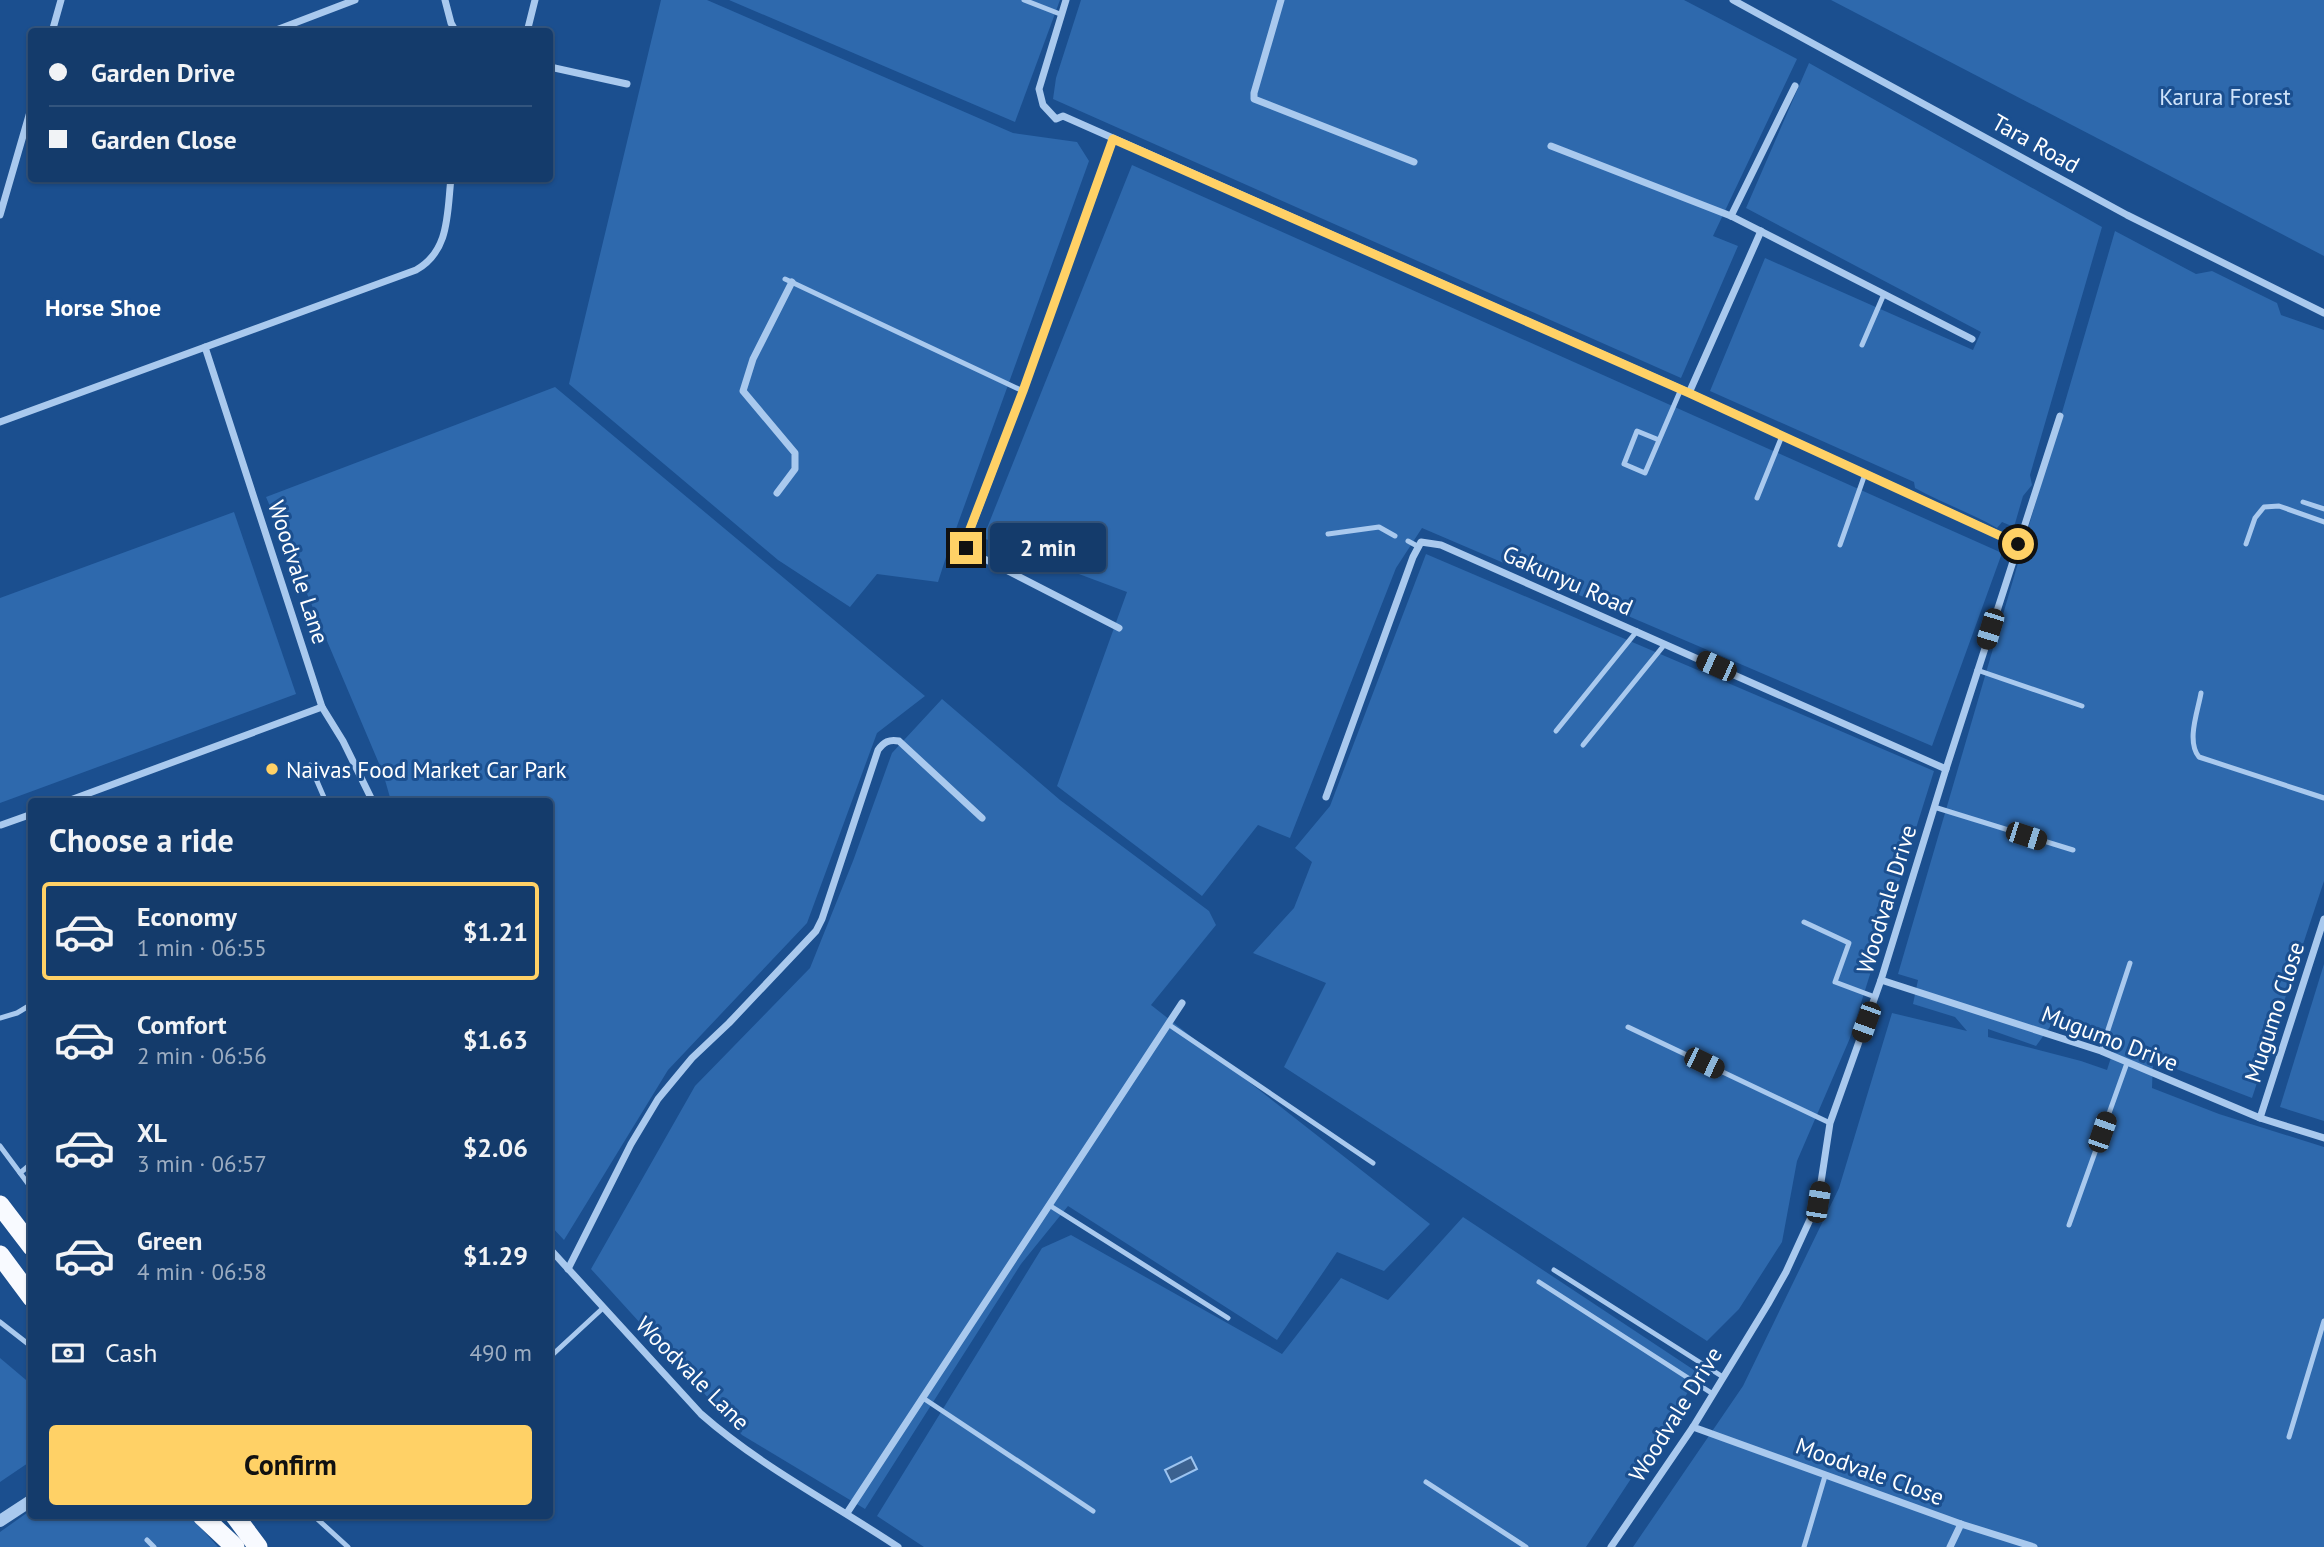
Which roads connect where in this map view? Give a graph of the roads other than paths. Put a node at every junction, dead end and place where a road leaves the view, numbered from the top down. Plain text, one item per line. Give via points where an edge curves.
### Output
1 (61, 0) edge
2 (355, 0) edge
3 (445, 0) edge
4 (535, 0) edge
5 (1024, 0) edge
6 (1066, 0) edge
7 (1281, 0) edge
8 (1733, 0) edge
9 (1060, 14) junction
10 (53, 28) edge
11 (282, 28) edge
12 (454, 28) edge
13 (528, 28) edge
14 (553, 68) edge
15 (627, 84) dead end
16 (1794, 86) dead end
17 (28, 126) edge
18 (1113, 139) junction
19 (1551, 146) dead end
20 (1414, 162) dead end
21 (451, 182) edge
22 (0, 215) edge
23 (1731, 216) junction
24 (1761, 231) junction
25 (788, 280) joint
26 (1884, 294) junction
27 (2324, 313) edge
28 (1972, 339) dead end
29 (1862, 345) dead end
30 (205, 347) junction
31 (1023, 391) junction
32 (1685, 391) junction
33 (2060, 416) dead end
34 (0, 422) edge
35 (1782, 436) junction
36 (1659, 440) junction
37 (1866, 474) junction
38 (777, 493) dead end
39 (1757, 498) dead end
40 (2303, 502) dead end
41 (2324, 509) edge
42 (2324, 522) edge
43 (1328, 534) dead end
44 (1395, 536) dead end
45 (1408, 541) dead end
46 (2018, 544) junction
47 (2246, 544) dead end
48 (1840, 545) dead end
49 (1419, 547) junction
50 (1119, 628) dead end
51 (1637, 631) junction
52 (1665, 643) junction
53 (1977, 670) junction
54 (2202, 693) dead end
55 (2082, 706) dead end
56 (322, 707) junction
57 (1556, 731) dead end
58 (1583, 745) dead end
59 (310, 765) dead end
60 (1946, 769) junction
61 (1326, 797) dead end
62 (76, 798) edge
63 (324, 798) edge
64 (371, 798) edge
65 (2324, 798) edge
66 (1934, 807) junction
67 (28, 815) edge
68 (982, 818) dead end
69 (1, 825) edge
70 (2073, 850) dead end
71 (2324, 919) edge
72 (1804, 922) dead end
73 (2130, 963) dead end
74 (1881, 979) junction
75 (1875, 997) junction
76 (1182, 1003) dead end
77 (28, 1006) edge
78 (0, 1018) edge
79 (1168, 1024) junction
80 (1628, 1027) dead end
81 (2101, 1052) junction
82 (2127, 1063) junction
83 (2260, 1118) junction
84 (1830, 1123) junction
85 (2324, 1138) edge
86 (0, 1146) edge
87 (1373, 1163) dead end
88 (28, 1166) edge
89 (20, 1173) junction
90 (28, 1184) edge
91 (0, 1205) edge
92 (1049, 1205) junction
93 (2070, 1225) dead end
94 (28, 1242) edge
95 (553, 1252) edge
96 (0, 1255) edge
97 (568, 1269) junction
98 (1554, 1270) dead end
99 (1539, 1282) dead end
100 (28, 1293) edge
101 (603, 1308) junction
102 (1228, 1318) dead end
103 (2324, 1321) edge
104 (0, 1322) edge
105 (28, 1344) edge
106 (553, 1354) edge
107 (1723, 1377) junction
108 (1713, 1394) junction
109 (923, 1398) junction
110 (1693, 1427) junction
111 (2289, 1437) dead end
112 (1825, 1476) junction
113 (1426, 1482) dead end
114 (28, 1503) edge
115 (1094, 1511) dead end
116 (847, 1513) junction
117 (205, 1519) edge
118 (236, 1519) edge
119 (317, 1519) edge
120 (0, 1521) edge
121 (1961, 1524) junction
122 (147, 1540) dead end
123 (154, 1547) edge
124 (235, 1547) edge
125 (258, 1547) edge
126 (348, 1547) edge
127 (898, 1547) edge
128 (1526, 1547) edge
129 (1611, 1547) edge
130 (1804, 1547) edge
131 (1950, 1547) edge
132 (2034, 1547) edge

1 - 10 street
2 - 11 street
3 - 12 street
4 - 13 street
5 - 9 lane
6 - 9 street
7 - 20 street via 1254,99
8 - 27 street, Tara Road via 2127,215
9 - 18 street via 1040,99 1056,119 1063,116
14 - 15 street
16 - 23 street
17 - 22 street
18 - 31 street
18 - 32 street
19 - 23 street
21 - 30 street via 444,239 429,263
23 - 24 street
24 - 26 street
24 - 32 street
25 - 31 lane
25 - 38 street via 743,391 795,453 795,469
26 - 28 street
26 - 29 lane
30 - 34 street
30 - 56 street, Woodvale Lane
31 - 50 street via 965,547
32 - 35 street
32 - 36 lane
33 - 46 street, Woodvale Drive
35 - 37 street
35 - 39 lane
36 - 36 lane via 1637,431 1624,464 1645,473
37 - 46 street
37 - 48 lane
40 - 41 lane
42 - 47 lane via 2279,506 2264,507
43 - 44 lane via 1379,527
45 - 49 lane
46 - 53 street, Woodvale Drive
49 - 51 street, Gakunyu Road via 1421,542 1441,545
49 - 61 street
51 - 52 street, Gakunyu Road
51 - 57 lane
52 - 58 lane
52 - 60 street, Gakunyu Road
53 - 55 lane
53 - 60 street, Woodvale Drive
54 - 65 lane via 2193,742 2199,757
56 - 62 street
56 - 64 street, Woodvale Lane
59 - 63 lane
60 - 66 street, Woodvale Drive
66 - 70 lane
66 - 74 street, Woodvale Drive
67 - 69 street
68 - 97 street via 899,741 884,742 816,931 658,1099
71 - 83 street, Mugumo Close
72 - 75 lane via 1849,943 1835,982
73 - 81 lane
74 - 75 street, Woodvale Drive
74 - 81 street, Mugumo Drive
75 - 84 street, Woodvale Drive
76 - 79 street
77 - 78 lane
79 - 87 lane
79 - 92 street
80 - 84 lane
81 - 82 street, Mugumo Drive
82 - 83 street, Mugumo Drive
82 - 93 lane
83 - 85 street, Mugumo Drive
84 - 107 street, Woodvale Drive via 1818,1202 1786,1272
86 - 89 lane
88 - 89 lane
89 - 90 lane
91 - 94 highway
92 - 102 lane
92 - 109 street
95 - 97 street, Woodvale Lane
96 - 100 highway
97 - 101 street, Woodvale Lane
98 - 107 lane
99 - 108 lane
101 - 106 lane
101 - 116 street, Woodvale Lane via 701,1414 739,1447
103 - 111 lane
104 - 105 lane
107 - 108 street, Woodvale Drive
108 - 110 street, Woodvale Drive
109 - 115 lane
109 - 116 street
110 - 112 street, Moodvale Close
110 - 129 street, Woodvale Drive
112 - 121 street, Moodvale Close
112 - 130 lane
113 - 128 lane
114 - 120 street
116 - 127 street, Woodvale Lane
117 - 124 highway
118 - 125 highway
119 - 126 lane
121 - 131 street
121 - 132 street, Moodvale Close
122 - 123 lane

